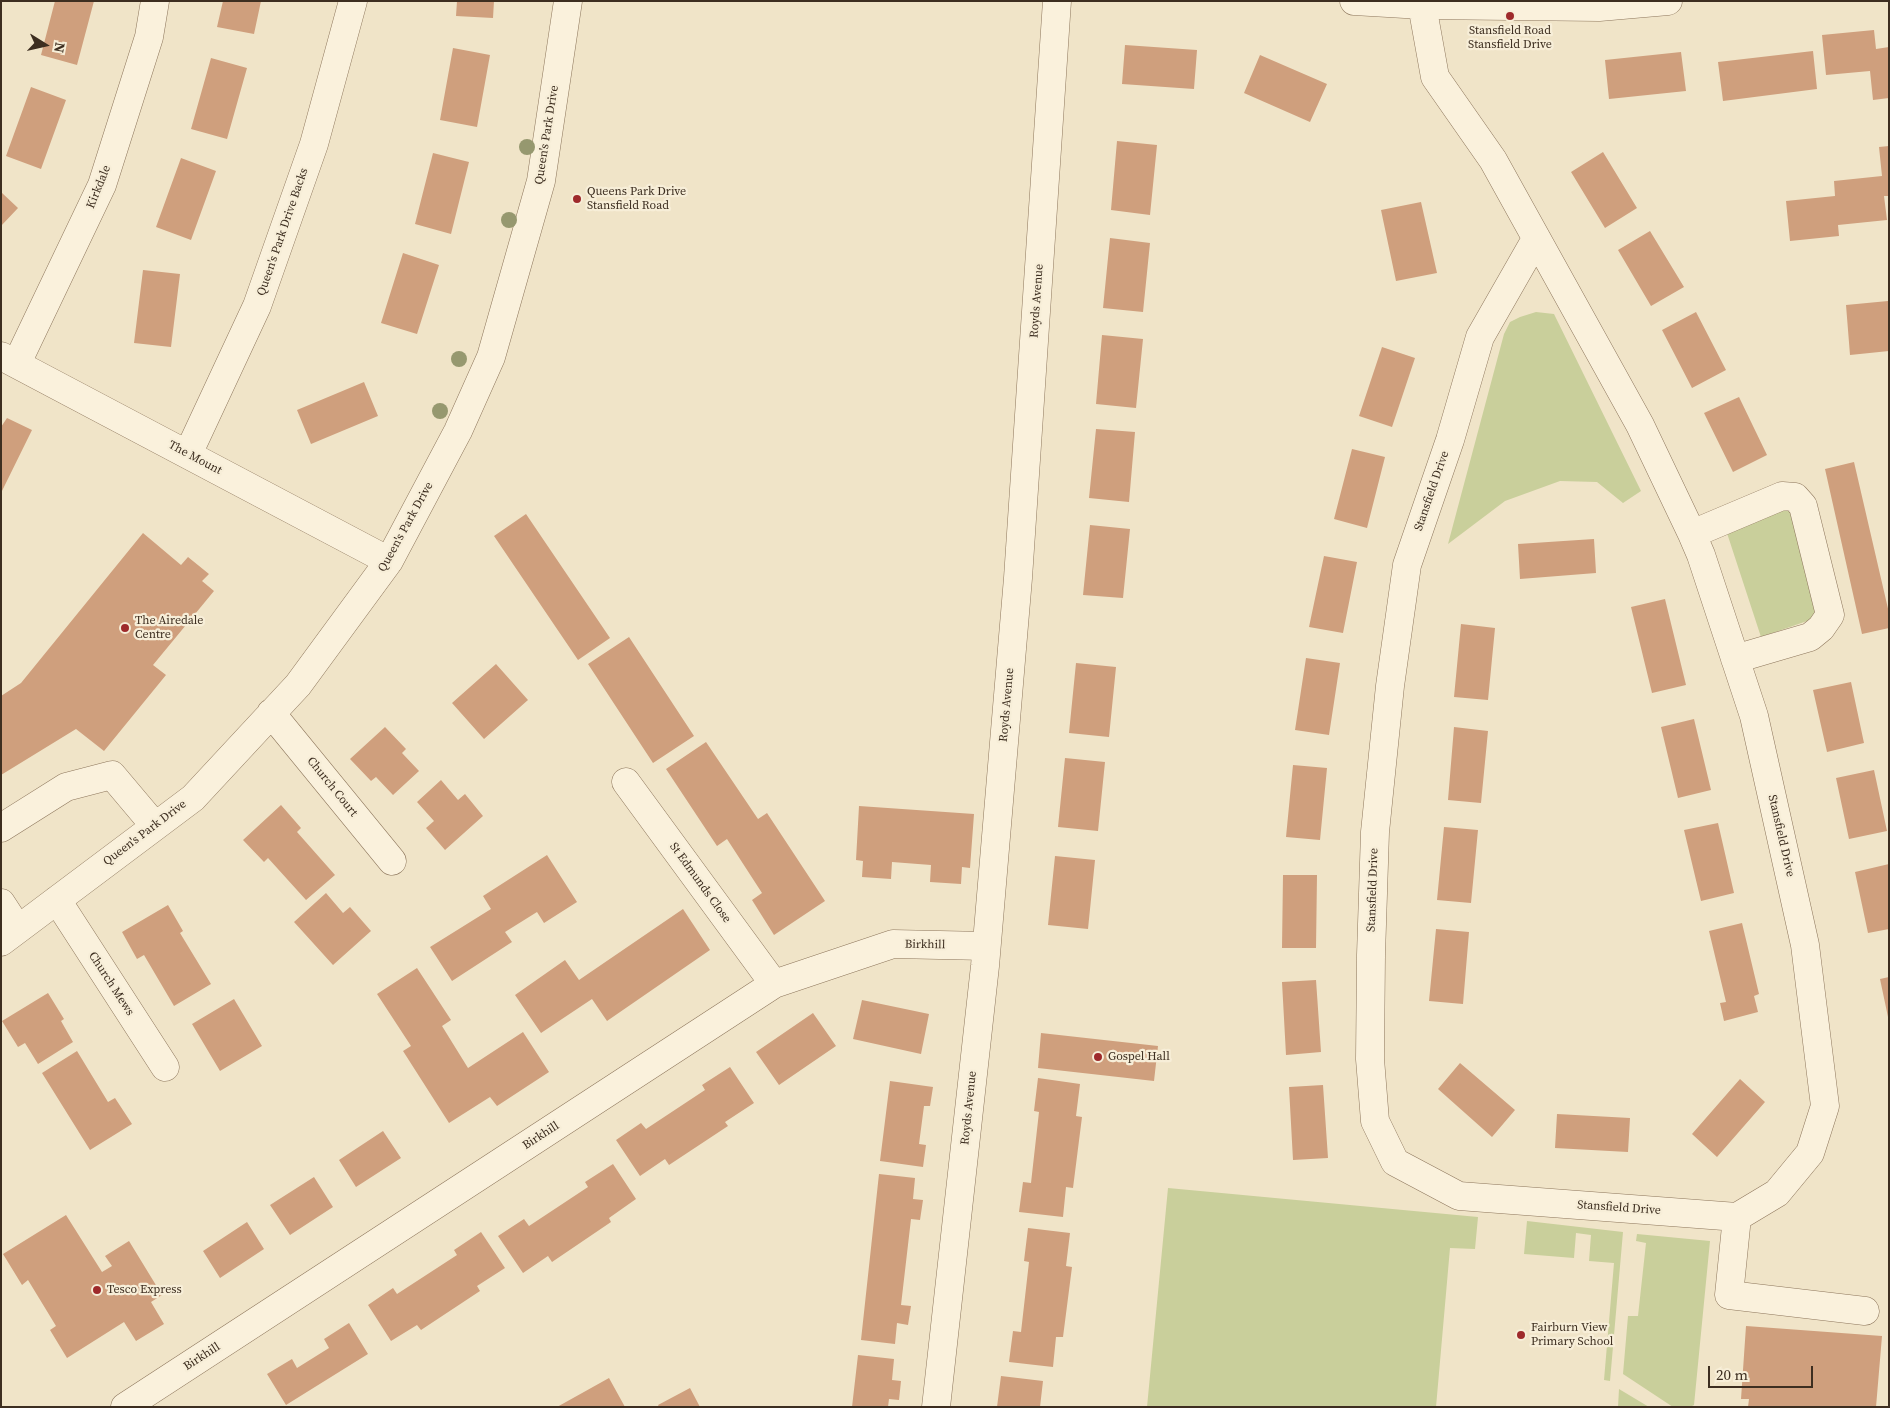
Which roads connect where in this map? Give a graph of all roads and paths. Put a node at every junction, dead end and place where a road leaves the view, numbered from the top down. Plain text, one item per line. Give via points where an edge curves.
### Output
1 (155, 1) edge
2 (353, 1) edge
3 (568, 1) edge
4 (1057, 1) edge
5 (1354, 1) edge
6 (1668, 1) edge
7 (1422, 5) junction
8 (1536, 239) junction
9 (9, 360) edge
10 (188, 454) junction
11 (1692, 534) junction
12 (389, 561) junction
13 (1735, 659) junction
14 (272, 713) junction
15 (626, 782) dead end
16 (154, 826) junction
17 (1, 828) edge
18 (392, 861) dead end
19 (57, 900) junction
20 (1, 903) edge
21 (9, 935) edge
22 (986, 946) junction
23 (774, 984) junction
24 (165, 1067) dead end
25 (1737, 1217) junction
26 (1865, 1311) dead end
27 (125, 1407) edge
28 (936, 1407) edge

1 - 9 street, Kirkdale via 149,37 102,185
2 - 10 street, Queen's Park Drive Backs via 314,144 257,306
3 - 12 street, Queen's Park Drive via 541,182 491,357 458,431
4 - 22 street, Royds Avenue via 1018,578
5 - 7 street
6 - 7 street via 1599,7
7 - 8 street, Stansfield Drive via 1435,77 1493,160
8 - 11 street, Stansfield Drive via 1640,426
8 - 25 street, Stansfield Drive via 1480,337 1450,440 1407,565 1375,832 1370,1050 1375,1122 1395,1162 1460,1196
9 - 10 street, The Mount
10 - 12 street, The Mount
11 - 13 street, Stansfield Drive
11 - 13 street via 1782,496 1795,497 1803,506 1830,615 1810,637
12 - 14 street, Queen's Park Drive via 298,685
13 - 25 street, Stansfield Drive via 1754,716 1805,945 1825,1106 1810,1153 1777,1193
14 - 16 street, Queen's Park Drive via 193,798
14 - 18 street, Church Court
15 - 23 street, St Edmunds Close
16 - 17 street via 112,775 66,787
16 - 19 street, Queen's Park Drive
19 - 21 street, Queen's Park Drive
19 - 24 street, Church Mews
20 - 21 street
22 - 23 street, Birkhill via 893,944
22 - 28 street, Royds Avenue
23 - 27 street, Birkhill
25 - 26 street via 1729,1295

